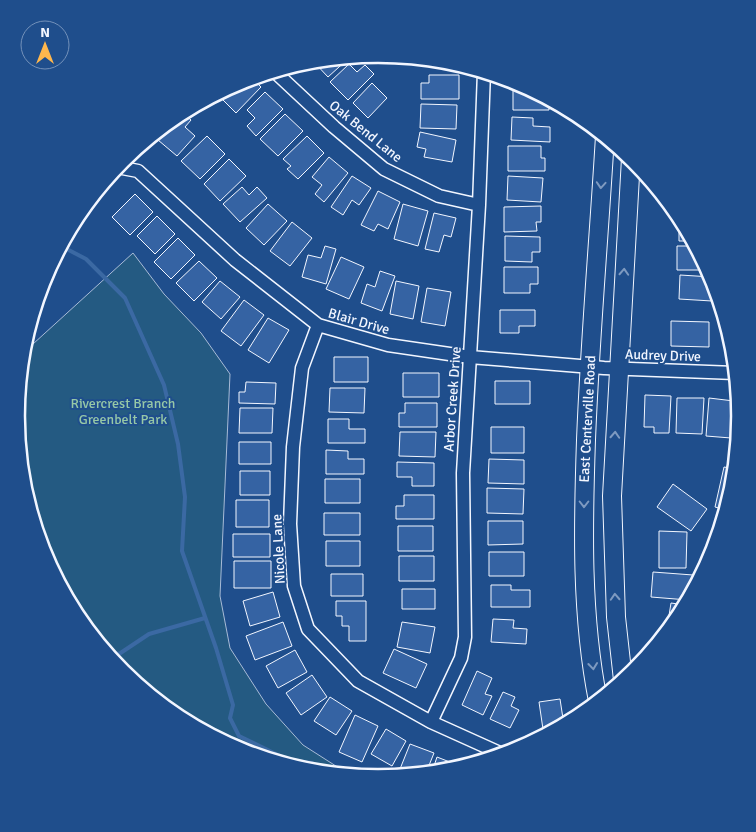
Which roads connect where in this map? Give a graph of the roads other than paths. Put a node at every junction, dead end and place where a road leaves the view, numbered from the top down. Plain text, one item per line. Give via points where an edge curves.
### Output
1 (281, 77) edge
2 (484, 80) edge
3 (603, 145) edge
4 (126, 169) edge
5 (630, 169) edge
6 (479, 205) junction
7 (318, 325) junction
8 (470, 357) junction
9 (590, 367) junction
10 (619, 369) junction
11 (728, 373) edge
12 (622, 671) edge
13 (597, 693) edge
14 (431, 722) junction
15 (492, 750) edge

1 - 6 street, Oak Bend Lane via 384,169 439,196
2 - 6 street, Arbor Creek Drive
3 -> 9 main road, East Centerville Road
4 - 7 street, Blair Drive via 138,171 235,260
10 -> 5 main road, East Centerville Road
6 - 8 street, Arbor Creek Drive
7 - 8 street, Blair Drive via 388,345
7 - 14 street, Nicole Lane via 302,368 292,447 290,524 294,586 308,630 358,681
8 - 9 street, Blair Drive
8 - 14 street, Arbor Creek Drive via 463,473 465,636 461,658
9 - 10 street, Audrey Drive
9 -> 13 main road, East Centerville Road via 584,577
10 - 11 street, Audrey Drive
12 -> 10 main road, East Centerville Road via 616,617 612,496
14 - 15 street, Nicole Lane

